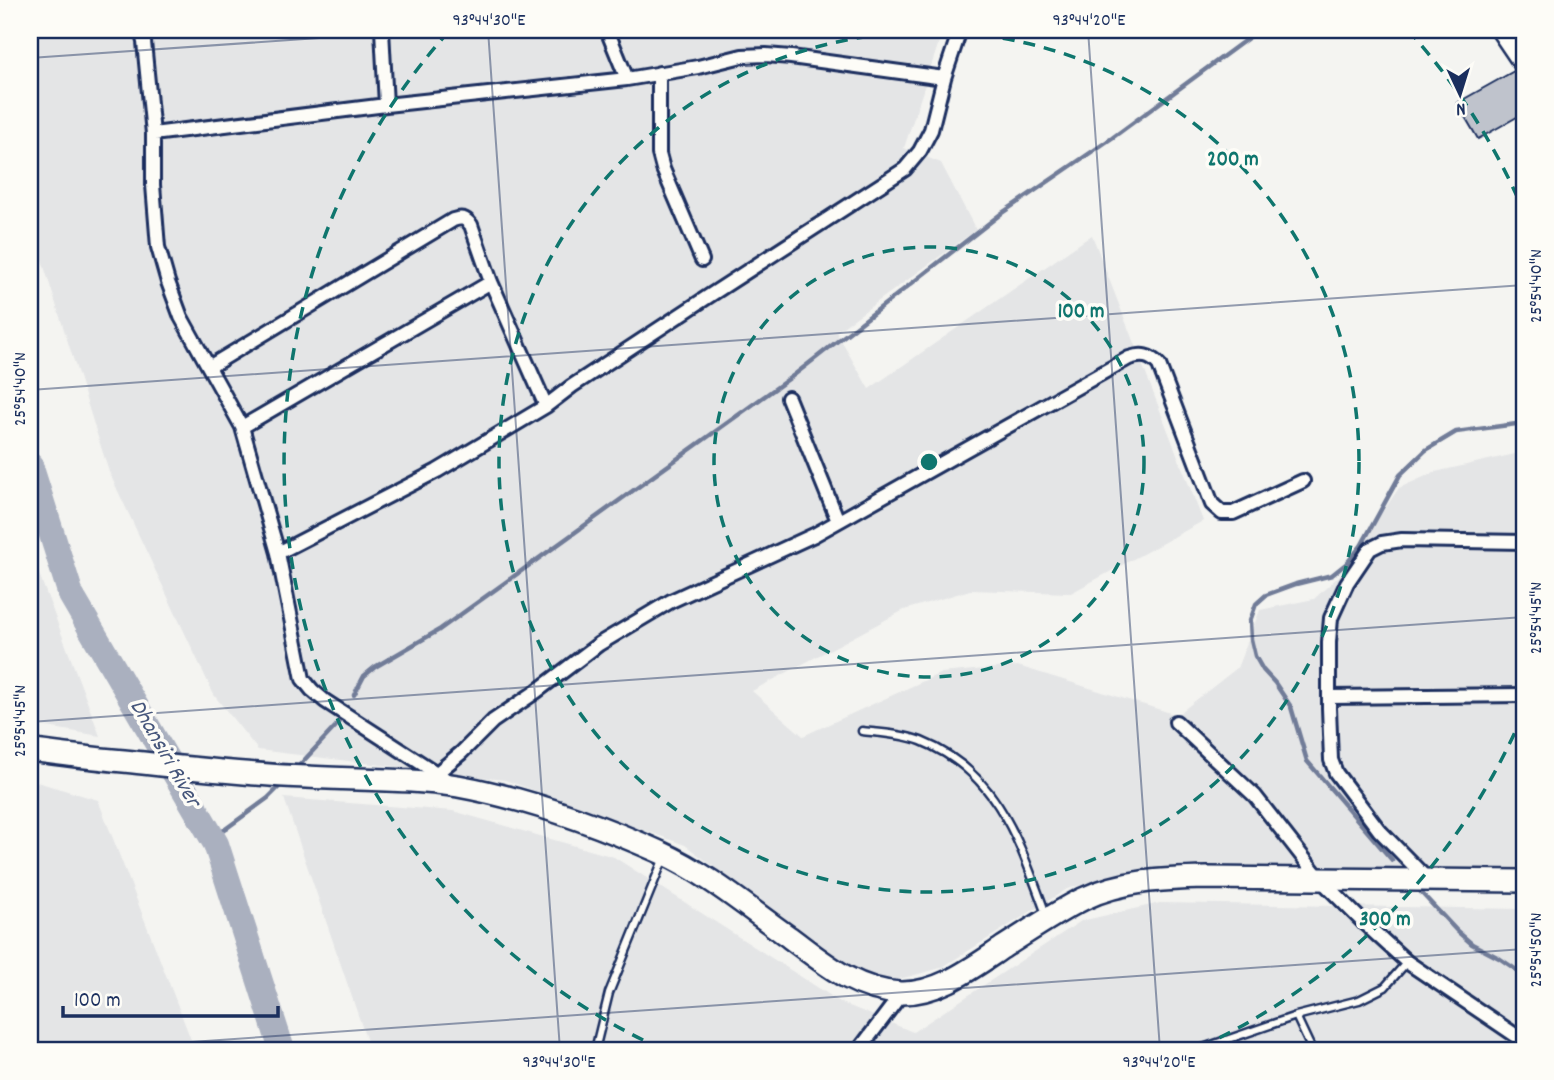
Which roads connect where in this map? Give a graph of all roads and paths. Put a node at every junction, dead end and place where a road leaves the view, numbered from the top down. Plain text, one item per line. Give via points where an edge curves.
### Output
1 (141, 30) edge
2 (382, 30) edge
3 (607, 30) edge
4 (960, 30) edge
5 (1501, 30) edge
6 (1524, 65) edge
7 (659, 73) junction
8 (944, 78) junction
9 (627, 79) junction
10 (386, 105) junction
11 (153, 134) junction
12 (702, 260) dead end
13 (491, 282) junction
14 (209, 367) junction
15 (788, 398) dead end
16 (546, 406) junction
17 (242, 427) junction
18 (1303, 481) dead end
19 (838, 521) junction
20 (1524, 542) edge
21 (278, 553) junction
22 (1524, 695) edge
23 (1329, 698) junction
24 (1176, 722) dead end
25 (863, 731) dead end
26 (30, 750) edge
27 (437, 773) junction
28 (456, 786) junction
29 (666, 855) junction
30 (1320, 879) junction
31 (1429, 881) junction
32 (1524, 881) edge
33 (1048, 919) junction
34 (1407, 962) junction
35 (902, 993) junction
36 (1296, 1016) junction
37 (1524, 1041) edge
38 (866, 1048) edge
39 (595, 1050) edge
40 (1197, 1050) edge
41 (1312, 1050) edge

1 - 11 street
2 - 10 street
3 - 9 street
4 - 8 street
5 - 6 main road
7 - 8 street via 766,55
7 - 9 street
7 - 12 street via 659,153
8 - 16 street via 931,130 905,169
9 - 10 street
10 - 11 street
11 - 14 street via 158,247 181,317
13 - 14 street via 471,225 466,219 453,219
13 - 16 street
13 - 17 street
14 - 17 street
15 - 19 street
16 - 21 street via 437,471
17 - 21 street
18 - 19 street via 1233,513 1222,513 1212,504 1160,365 1147,355 1138,355
19 - 27 street via 671,601 599,644 493,721
20 - 23 street via 1402,540 1370,549 1331,618
21 - 27 street via 303,679 325,701
22 - 23 street
23 - 31 street via 1331,760 1336,773 1379,830
24 - 30 street via 1255,796
25 - 33 lane via 919,740 954,757 978,778 1021,846
26 - 28 main road via 238,772
27 - 28 street
28 - 29 main road via 544,807
29 - 35 main road via 727,892 854,983
29 - 39 lane via 609,993
30 - 31 main road
30 - 33 main road via 1207,878 1128,884 1106,889
30 - 34 street
31 - 32 main road
33 - 35 main road via 946,982
34 - 36 lane via 1385,987 1359,1000
34 - 37 street
35 - 38 street
36 - 40 lane
36 - 41 lane

